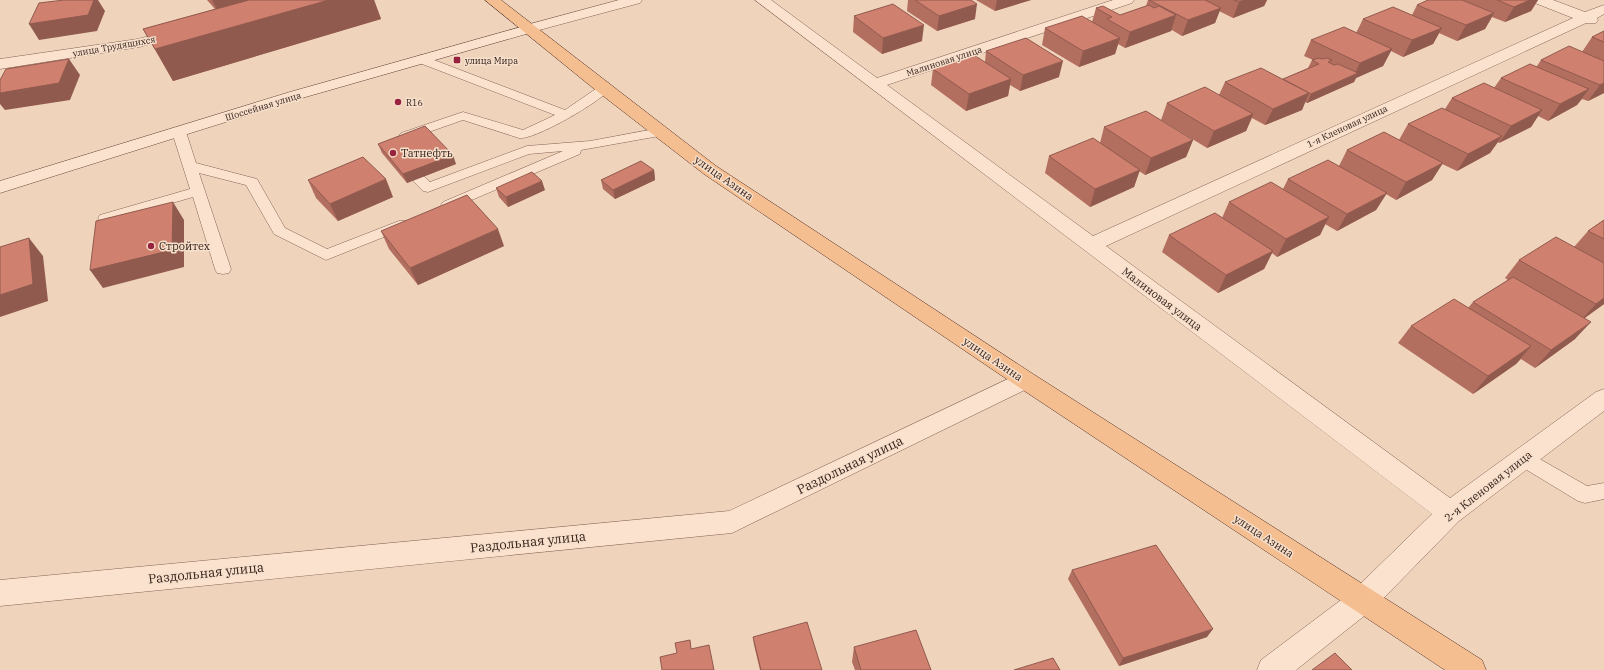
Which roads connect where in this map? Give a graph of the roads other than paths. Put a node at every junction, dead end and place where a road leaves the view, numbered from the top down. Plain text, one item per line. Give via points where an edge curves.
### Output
1 (492, 0) edge
2 (636, 0) edge
3 (762, 0) edge
4 (1127, 0) edge
5 (1540, 0) edge
6 (1604, 9) edge
7 (1584, 17) junction
8 (1604, 25) edge
9 (190, 29) edge
10 (528, 29) junction
11 (420, 59) junction
12 (0, 64) edge
13 (875, 84) junction
14 (604, 89) junction
15 (566, 115) junction
16 (179, 132) junction
17 (660, 132) junction
18 (397, 139) edge
19 (590, 145) junction
20 (394, 155) edge
21 (190, 166) junction
22 (0, 187) edge
23 (198, 191) junction
24 (436, 210) edge
25 (105, 218) edge
26 (415, 220) edge
27 (1090, 245) junction
28 (223, 269) dead end
29 (1025, 380) junction
30 (1604, 398) edge
31 (1524, 458) junction
32 (1604, 491) edge
33 (1450, 513) junction
34 (0, 592) edge
35 (1363, 600) junction
36 (1272, 670) edge
37 (1471, 670) edge

1 - 10 main road
2 - 10 street, Шоссейная улица
3 - 13 street, Малиновая улица
4 - 13 street, Малиновая улица
5 - 7 street
6 - 7 street, 1-я Кленовая улица
7 - 8 street
7 - 27 street, 1-я Кленовая улица
9 - 12 street, улица Трудящихся via 139,43
10 - 11 street, Шоссейная улица
10 - 14 main road, улица Азина
11 - 15 lane
11 - 16 street, Шоссейная улица
13 - 27 street, Малиновая улица
14 - 15 lane
14 - 17 main road, улица Азина
15 - 18 lane via 524,135 463,116
16 - 21 lane
16 - 22 street, Шоссейная улица
17 - 19 lane
17 - 29 main road, улица Азина via 710,170
19 - 20 lane via 527,150 428,188
19 - 24 lane
21 - 23 lane
21 - 26 lane via 252,182 279,231 326,256
23 - 25 lane
23 - 28 lane
27 - 33 street, Малиновая улица
29 - 34 street, Раздольная улица via 732,522
29 - 35 main road, улица Азина
30 - 31 street, 2-я Кленовая улица
31 - 32 lane via 1585,495
31 - 33 street, 2-я Кленовая улица
33 - 35 street, 2-я Кленовая улица
35 - 36 street, 2-я Кленовая улица
35 - 37 main road, улица Азина

